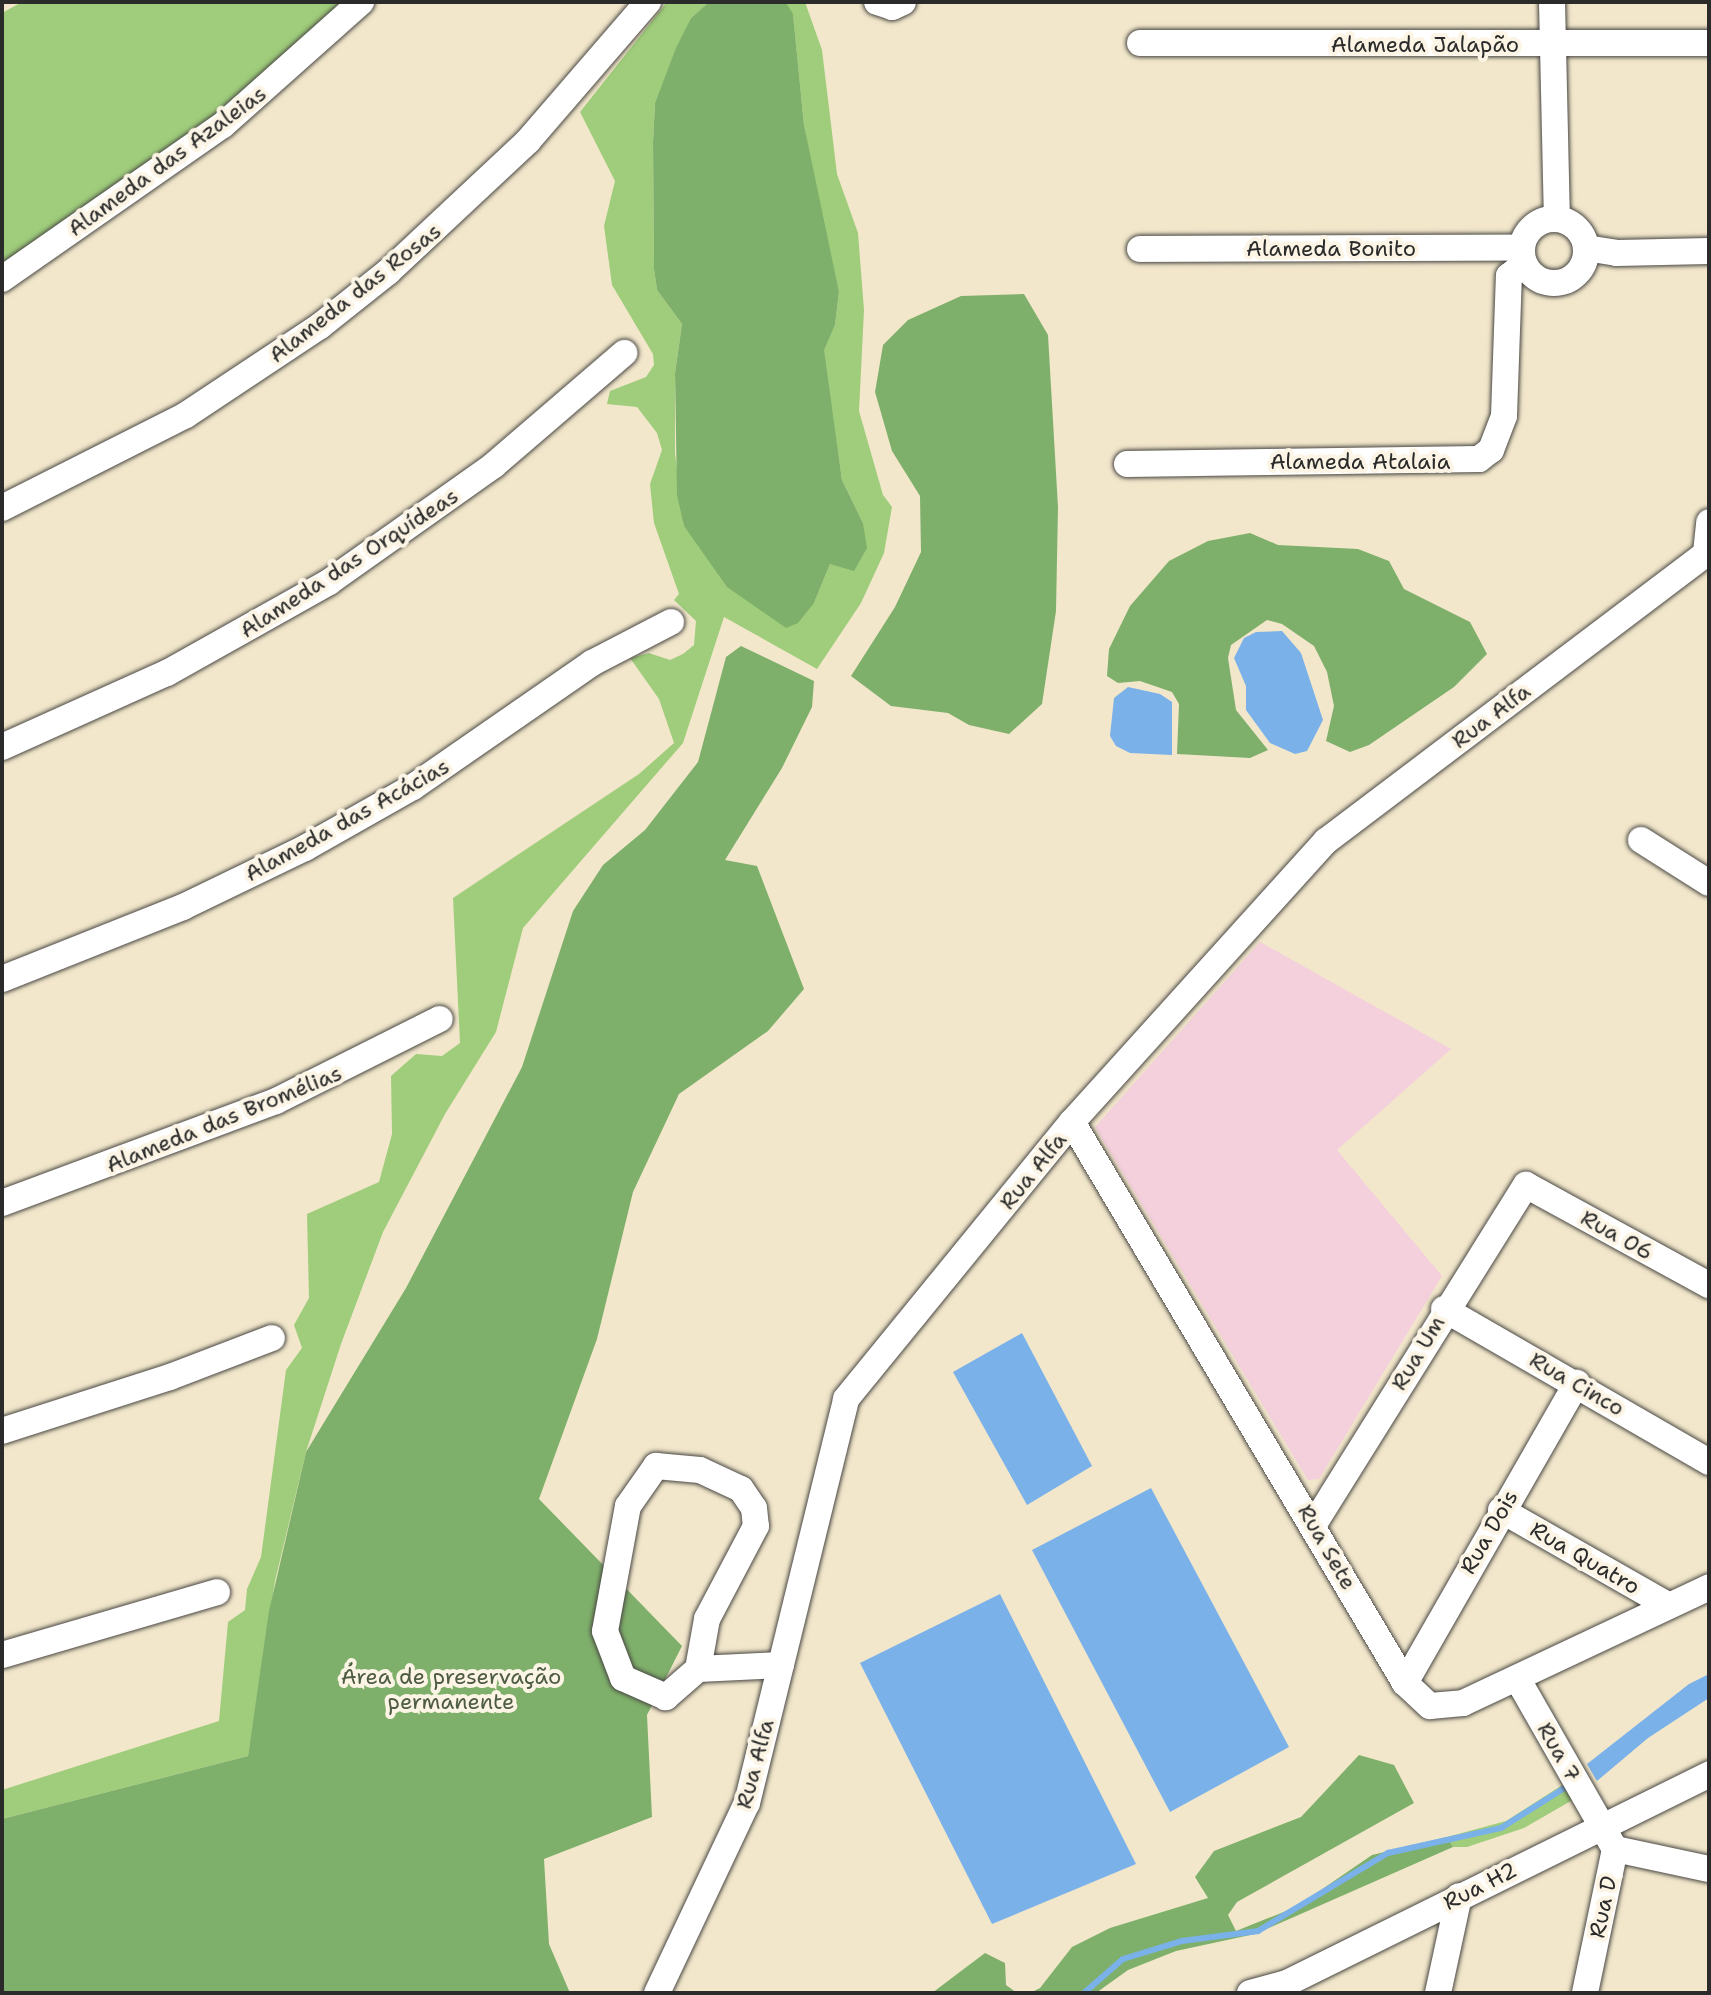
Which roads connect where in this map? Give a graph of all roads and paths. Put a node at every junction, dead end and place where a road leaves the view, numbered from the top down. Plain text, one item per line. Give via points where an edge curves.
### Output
1 (361, 2) edge
2 (648, 2) edge
3 (877, 2) edge
4 (903, 2) edge
5 (1552, 2) edge
6 (1140, 43) dead end
7 (1709, 43) edge
8 (1553, 45) junction
9 (1557, 219) junction
10 (1586, 248) junction
11 (1140, 249) dead end
12 (1709, 251) edge
13 (1523, 256) junction
14 (2, 279) edge
15 (624, 353) dead end
16 (1127, 464) dead end
17 (2, 508) edge
18 (1709, 522) edge
19 (1707, 552) edge
20 (671, 622) dead end
21 (2, 747) edge
22 (1641, 840) dead end
23 (1709, 883) edge
24 (2, 979) edge
25 (440, 1019) dead end
26 (1072, 1122) junction
27 (1526, 1185) joint
28 (2, 1203) edge
29 (1709, 1285) edge
30 (1444, 1309) junction
31 (272, 1338) dead end
32 (1577, 1383) junction
33 (2, 1431) edge
34 (1709, 1462) edge
35 (1501, 1510) junction
36 (1314, 1524) junction
37 (1709, 1587) edge
38 (217, 1592) dead end
39 (1669, 1606) junction
40 (2, 1655) edge
41 (781, 1665) junction
42 (698, 1669) junction
43 (1517, 1678) junction
44 (1405, 1683) junction
45 (1709, 1774) edge
46 (1601, 1825) junction
47 (1615, 1849) junction
48 (1709, 1869) edge
49 (1459, 1896) junction
50 (1286, 1988) edge
51 (657, 1993) edge
52 (1250, 1993) edge
53 (1438, 1993) edge
54 (1586, 1993) edge

1 - 14 street, Alameda das Azaleias via 223,125
2 - 17 street, Alameda das Rosas via 528,141 388,272 320,326 186,415
3 - 4 street via 892,7
5 - 8 street
6 - 8 street, Alameda Jalapão
7 - 8 street, Alameda Jalapão
8 - 9 street
9 - 10 street via 1577,228
9 - 13 street via 1529,230
10 - 12 street via 1617,253
10 - 13 street via 1575,275 1557,284 1537,279
11 - 13 street, Alameda Bonito
13 - 16 street, Alameda Atalaia via 1509,276 1504,416 1491,450 1479,459
15 - 21 street, Alameda das Orquídeas via 494,465 329,582 167,673
18 - 19 street
19 - 26 street, Rua Alfa via 1326,841
20 - 24 street, Alameda das Acácias via 592,663 413,787 305,848 183,907
22 - 23 street
25 - 28 street, Alameda das Bromélias via 276,1101
26 - 36 street, Rua Sete
26 - 41 street, Rua Alfa via 846,1399
27 - 29 street, Rua 06
27 - 30 street, Rua Um
30 - 32 street, Rua Cinco
30 - 36 street, Rua Um
31 - 33 street
32 - 34 street, Rua Cinco
32 - 35 street, Rua Dois
35 - 39 street, Rua Quatro
35 - 44 street, Rua Dois
36 - 44 street, Rua Sete
37 - 39 street, Rua Sete
38 - 40 street
39 - 43 street, Rua Sete
41 - 42 street
41 - 51 street, Rua Alfa via 747,1803
42 - 42 street via 707,1619 756,1526 754,1508 741,1489 700,1470 656,1466 628,1506 605,1631 623,1678 666,1697
43 - 44 street, Rua Sete via 1463,1703 1430,1706
43 - 46 street, Rua 7
45 - 46 street, Rua H2
46 - 47 street, Rua D
46 - 49 street, Rua H2
47 - 48 street
47 - 54 street, Rua D
49 - 50 street, Rua H2
49 - 53 street
50 - 52 street, Rua H2

